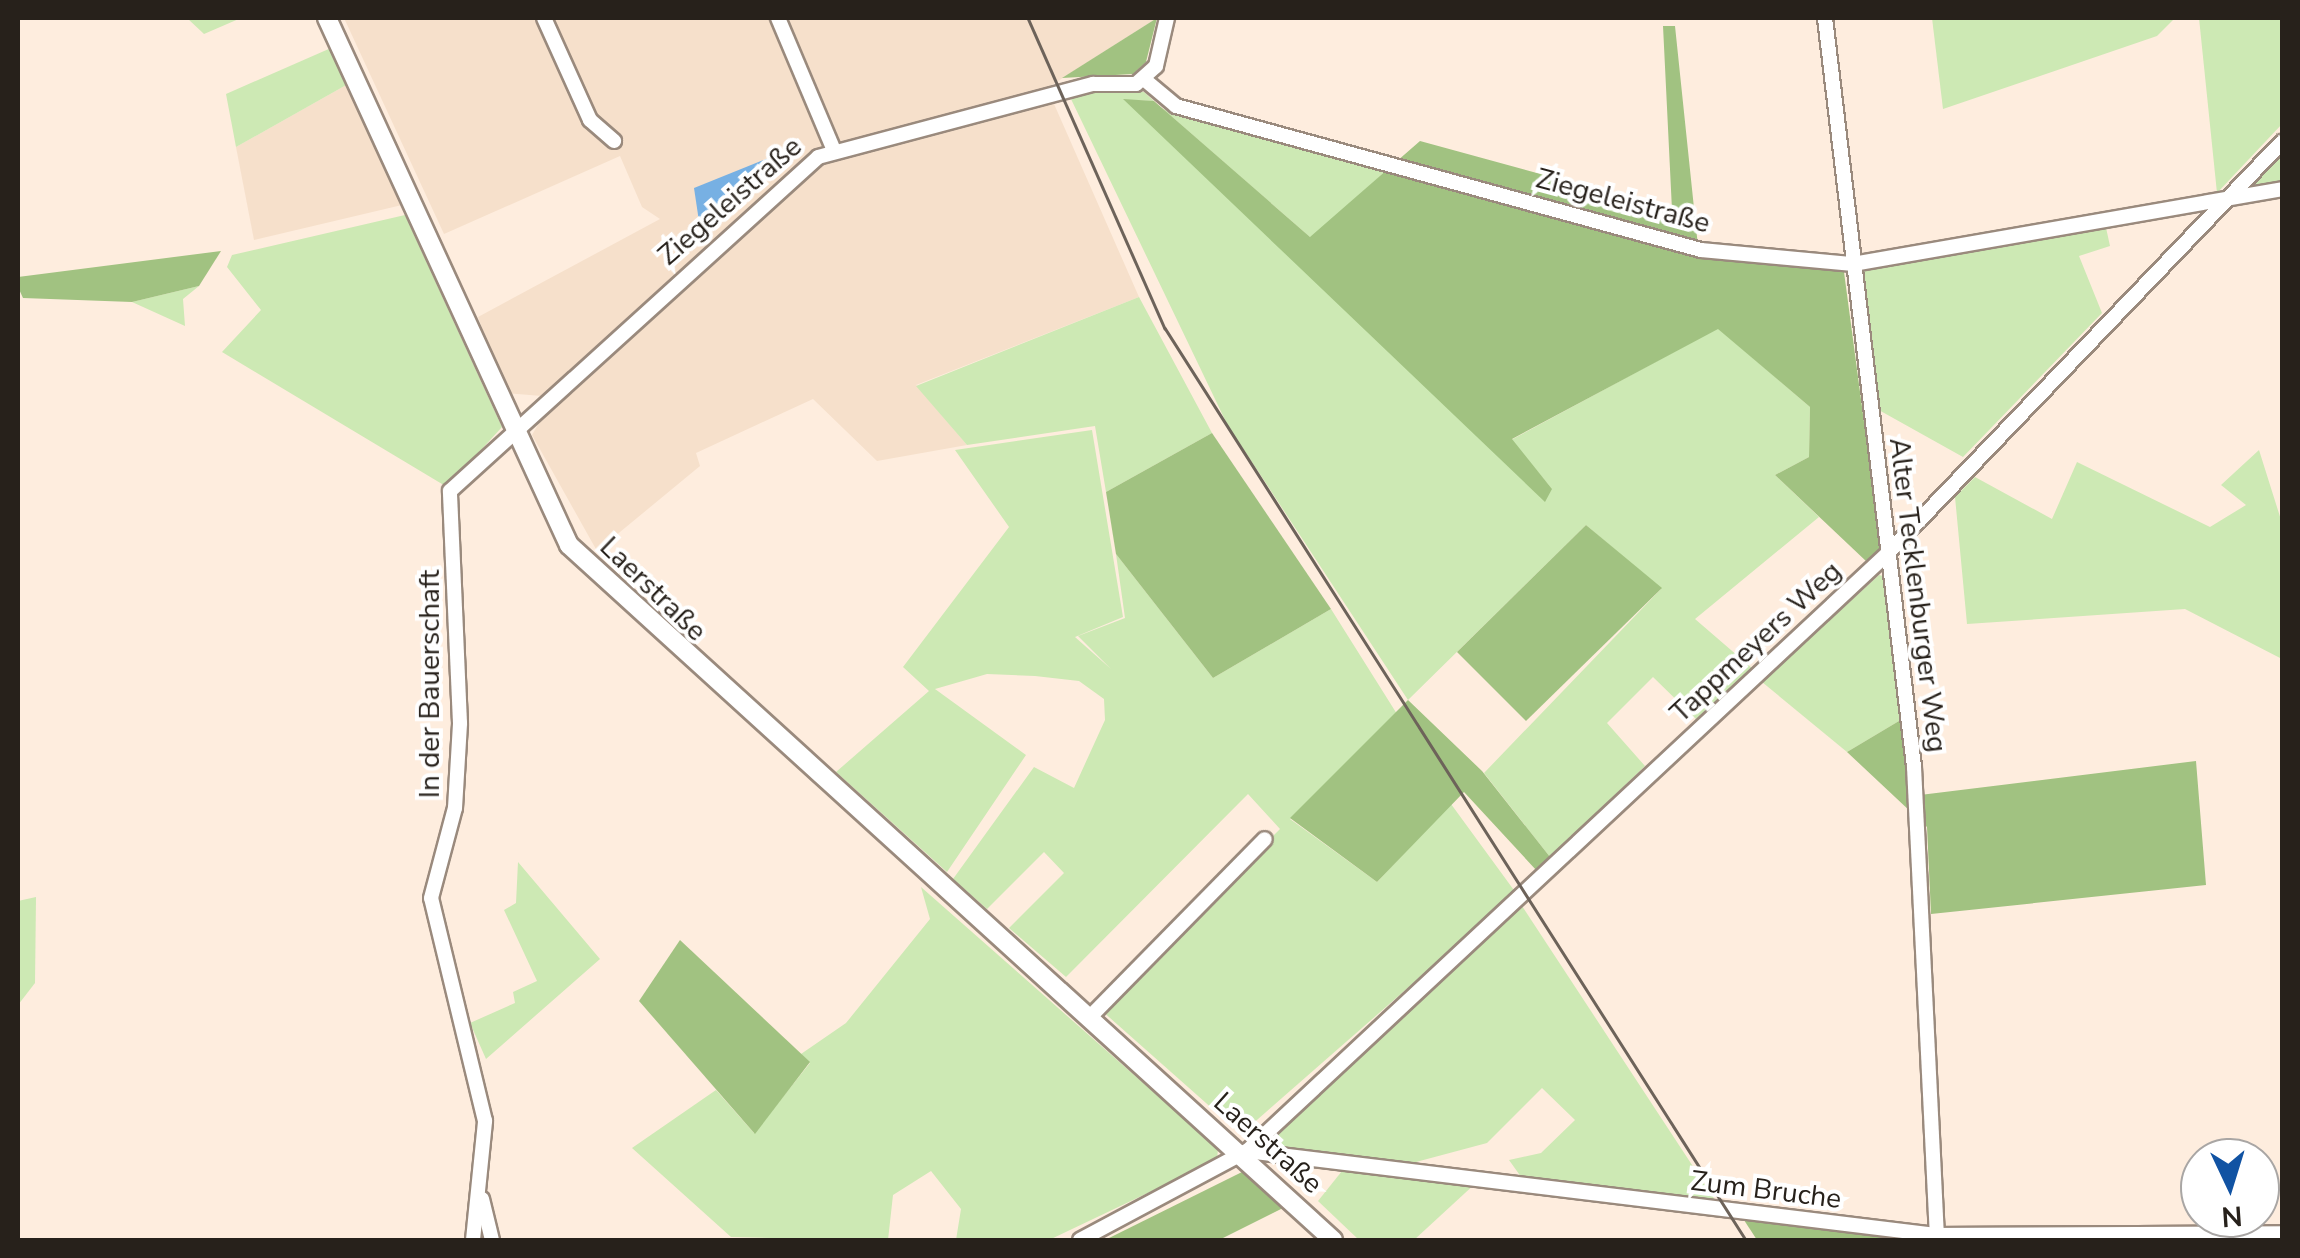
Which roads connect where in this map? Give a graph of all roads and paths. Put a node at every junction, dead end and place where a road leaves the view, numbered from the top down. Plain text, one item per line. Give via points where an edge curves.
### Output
1 (327, 18) edge
2 (544, 18) edge
3 (778, 18) edge
4 (1167, 18) edge
5 (1825, 18) edge
6 (1145, 80) junction
7 (614, 140) dead end
8 (2282, 142) edge
9 (833, 148) junction
10 (2282, 189) edge
11 (2228, 199) junction
12 (1853, 264) junction
13 (512, 428) junction
14 (1887, 554) junction
15 (1266, 839) dead end
16 (1088, 1019) junction
17 (1244, 1154) junction
18 (480, 1194) junction
19 (2282, 1233) edge
20 (1325, 1236) edge
21 (1937, 1238) edge
22 (473, 1240) edge
23 (492, 1240) edge
24 (1080, 1240) edge

1 - 13 main road, Laerstraße
2 - 7 street via 590,120
3 - 9 street
4 - 6 street
5 - 12 street, Alter Tecklenburger Weg
6 - 9 street, Ziegeleistraße via 1094,84
6 - 12 street, Ziegeleistraße via 1176,106 1700,250
8 - 11 street, Tappmeyers Weg
9 - 13 street, Ziegeleistraße
10 - 11 street, Ziegeleistraße
11 - 12 street, Ziegeleistraße
11 - 14 street, Tappmeyers Weg
12 - 14 street, Alter Tecklenburger Weg
13 - 16 main road, Laerstraße via 568,545 602,584
13 - 18 street, In der Bauerschaft via 450,491 459,740 455,808 432,898 478,1064
14 - 17 street, Tappmeyers Weg
14 - 21 street, Alter Tecklenburger Weg via 1914,767
15 - 16 street
16 - 17 main road, Laerstraße
17 - 20 main road, Laerstraße
17 - 21 street, Zum Bruche
17 - 24 street, Tappmeyers Weg
18 - 22 street, In der Bauerschaft
18 - 23 street, In der Bauerschaft
19 - 21 street, Zum Bruche

